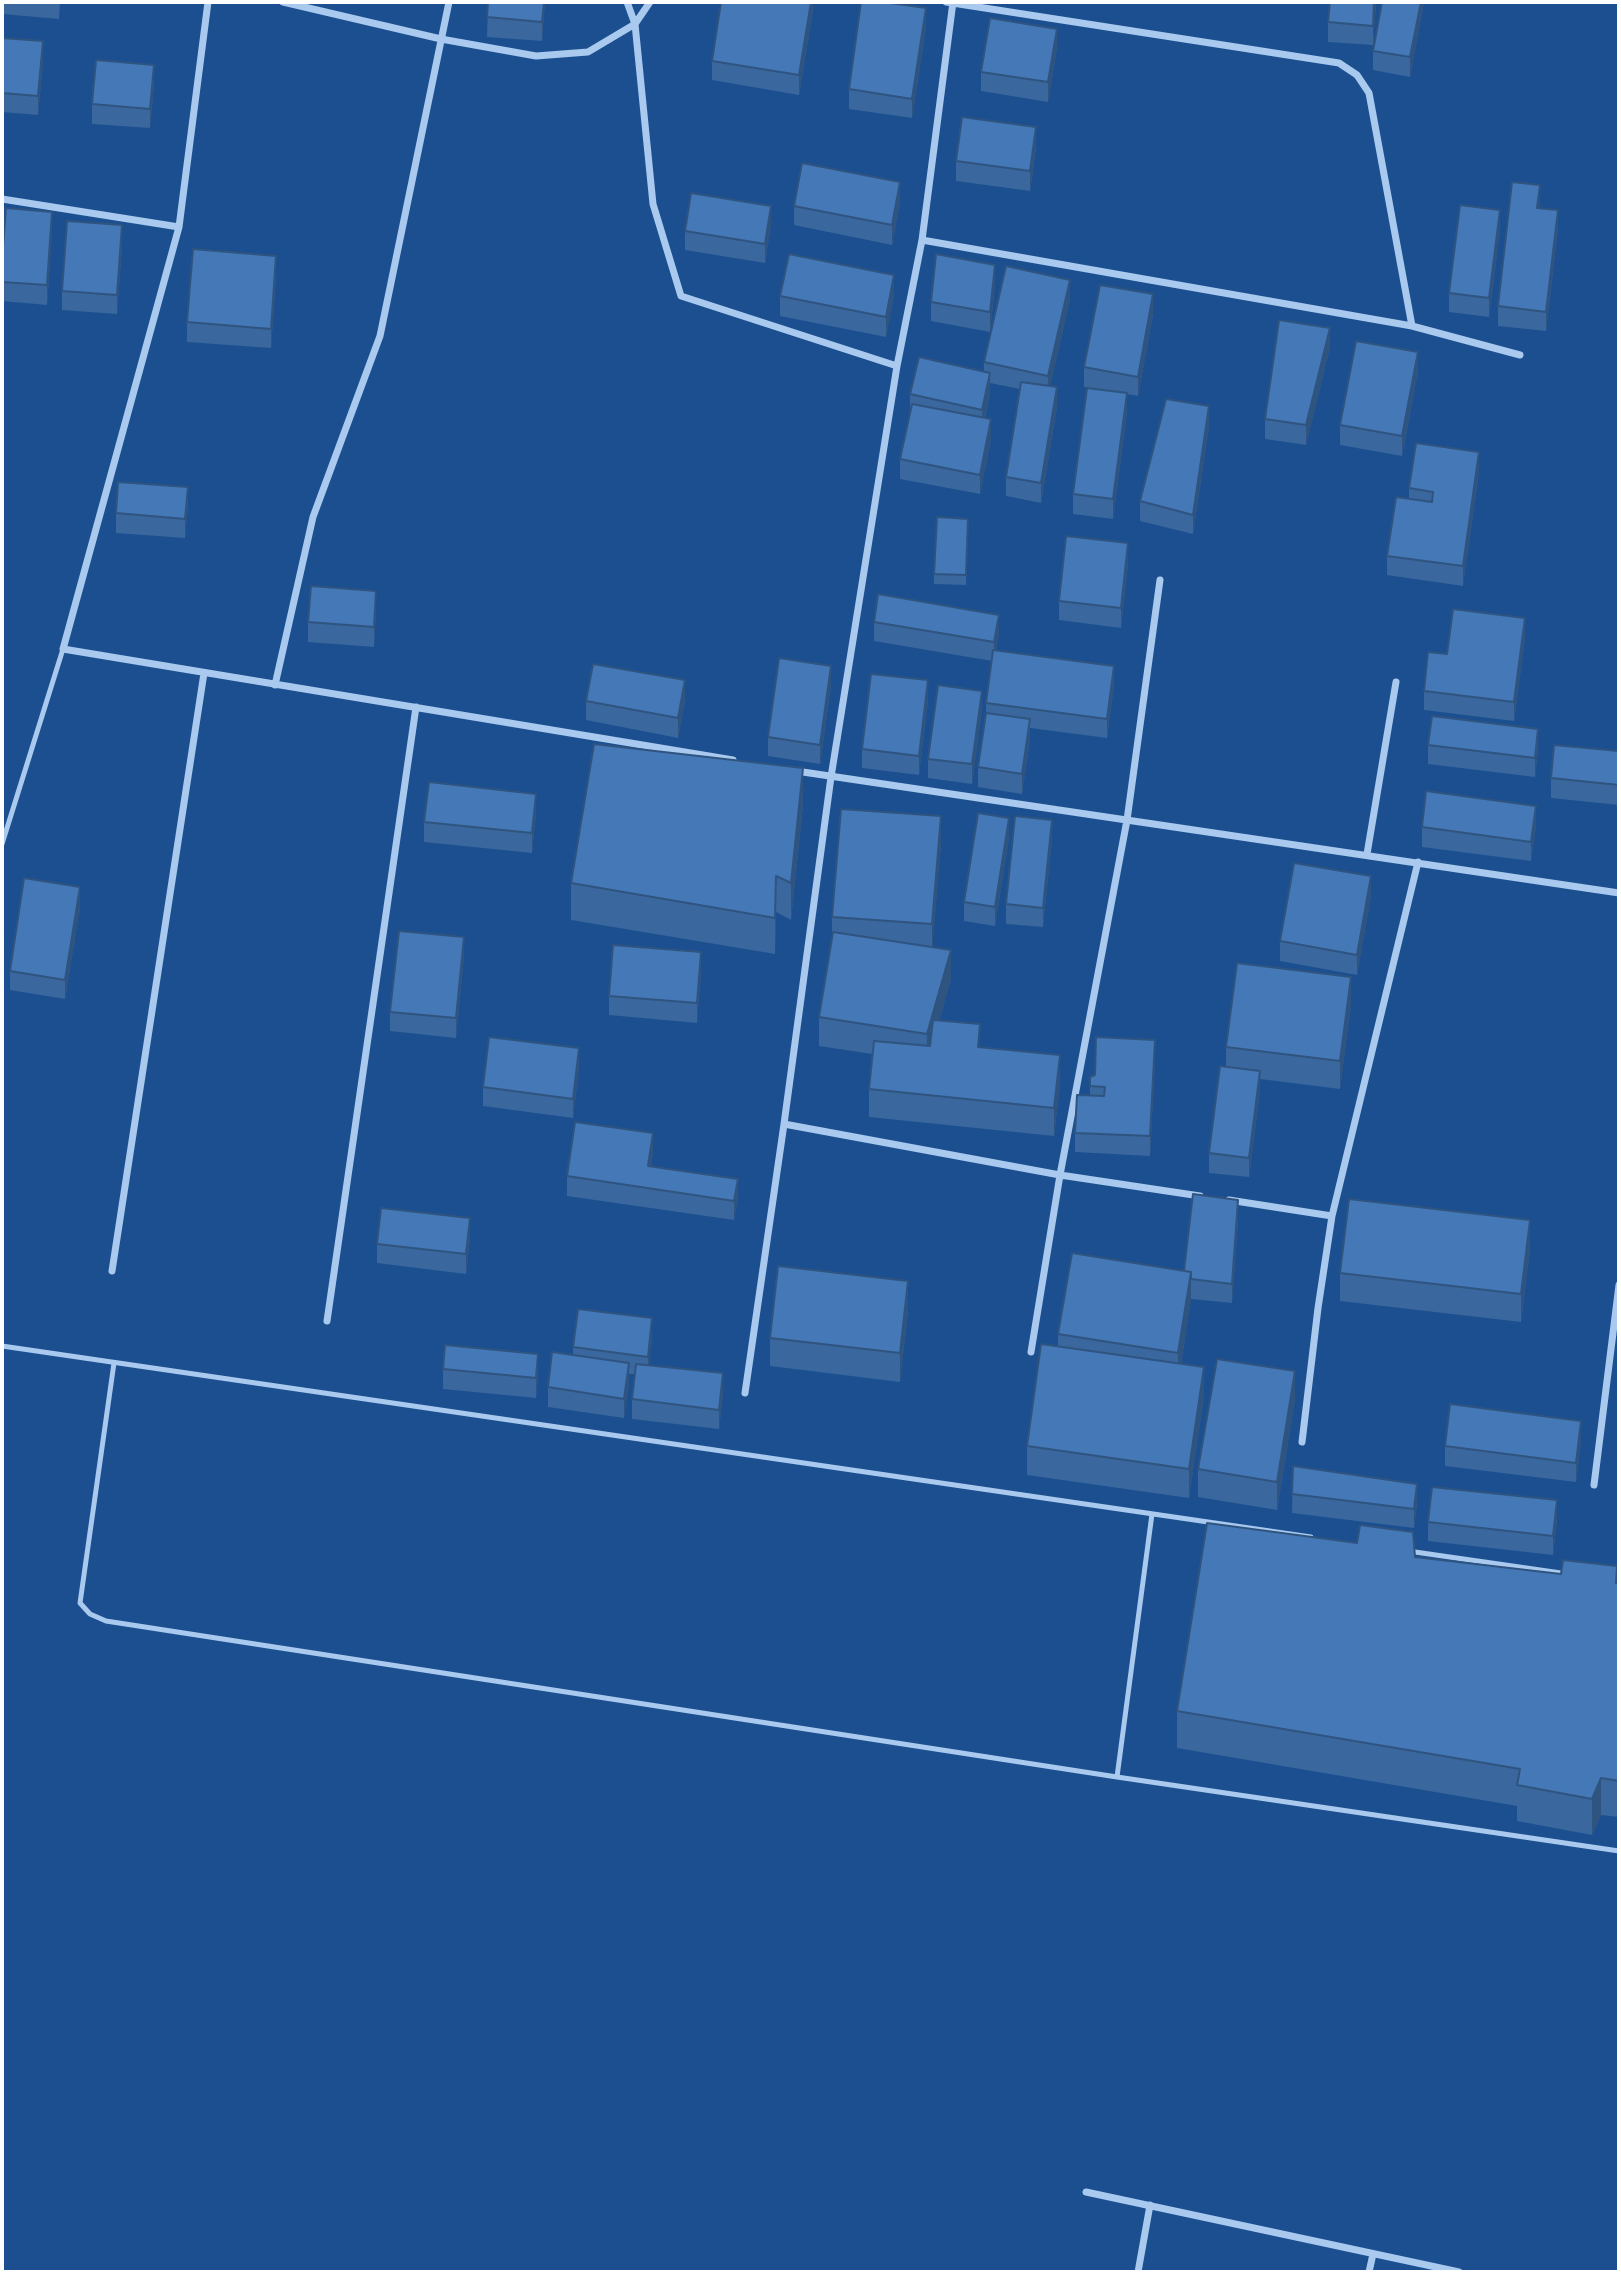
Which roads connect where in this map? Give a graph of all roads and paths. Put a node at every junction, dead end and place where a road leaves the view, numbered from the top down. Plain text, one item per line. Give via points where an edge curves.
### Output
1 (208, 2) edge
2 (283, 2) edge
3 (449, 2) edge
4 (627, 2) edge
5 (650, 2) edge
6 (951, 2) edge
7 (635, 24) junction
8 (441, 39) junction
9 (2, 199) edge
10 (179, 227) junction
11 (922, 240) junction
12 (1412, 326) junction
13 (1521, 355) dead end
14 (897, 366) junction
15 (1160, 580) dead end
16 (63, 649) junction
17 (204, 673) junction
18 (1396, 682) dead end
19 (275, 685) junction
20 (416, 708) junction
21 (737, 761) edge
22 (790, 770) edge
23 (831, 777) junction
24 (1128, 820) junction
25 (2, 844) edge
26 (1367, 854) junction
27 (1418, 862) junction
28 (1619, 893) edge
29 (784, 1124) junction
30 (1060, 1175) junction
31 (1210, 1197) edge
32 (1223, 1199) edge
33 (1332, 1216) junction
34 (112, 1271) dead end
35 (1619, 1286) edge
36 (327, 1321) dead end
37 (2, 1346) edge
38 (1031, 1352) dead end
39 (114, 1363) junction
40 (745, 1393) dead end
41 (1302, 1443) dead end
42 (1594, 1485) dead end
43 (1152, 1514) junction
44 (1317, 1538) edge
45 (1399, 1550) edge
46 (1578, 1576) edge
47 (1117, 1777) junction
48 (1619, 1851) edge
49 (1086, 2192) dead end
50 (1150, 2205) junction
51 (1373, 2254) junction
52 (1138, 2272) edge
53 (1369, 2272) edge
54 (1460, 2272) edge

1 - 10 street
2 - 8 street
3 - 8 street
4 - 7 street
5 - 7 street
6 - 11 street
6 - 12 street via 1339,63 1357,75 1369,93
7 - 8 street via 588,52 536,56
7 - 14 street via 653,204 681,296
8 - 19 street via 380,336 313,517
9 - 10 street
10 - 16 street
11 - 12 street
11 - 14 street
12 - 13 street
14 - 23 street
15 - 24 street
16 - 17 street
16 - 25 lane
17 - 19 street
17 - 34 street
18 - 26 street
19 - 20 street
20 - 21 street
20 - 36 street
22 - 23 street
23 - 24 street
23 - 29 street
24 - 26 street
24 - 30 street
26 - 27 street
27 - 28 street
27 - 33 street
29 - 30 street
29 - 40 street
30 - 31 street
30 - 38 street
32 - 33 street
33 - 41 street
35 - 42 street
37 - 39 lane
39 - 43 lane
39 - 47 lane via 80,1603 90,1615
43 - 44 lane
43 - 47 lane
45 - 46 lane
47 - 48 lane
49 - 50 street
50 - 51 street
50 - 52 street
51 - 53 street
51 - 54 street

